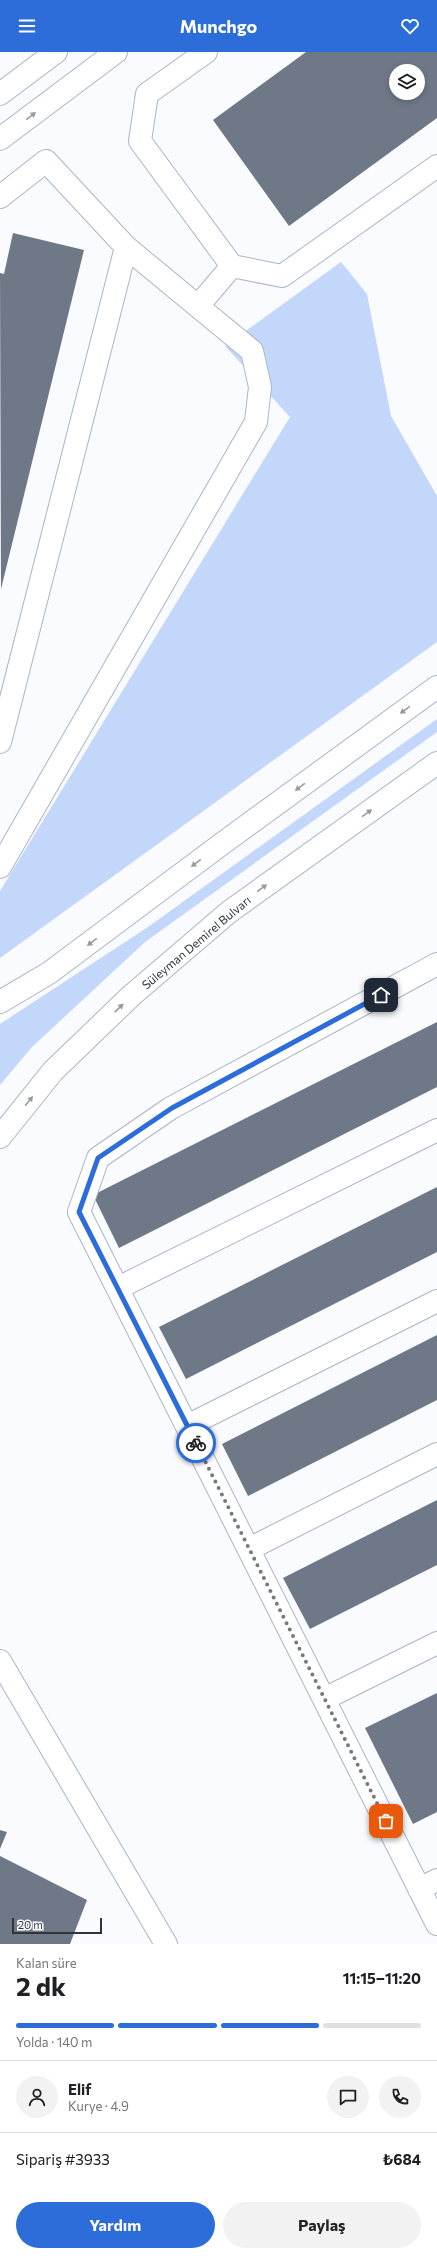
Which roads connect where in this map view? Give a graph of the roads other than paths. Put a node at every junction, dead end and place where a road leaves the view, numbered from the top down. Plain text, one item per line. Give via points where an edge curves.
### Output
1 (56, 52) edge
2 (116, 52) edge
3 (206, 52) edge
4 (0, 94) edge
5 (0, 139) edge
6 (437, 166) edge
7 (0, 197) edge
8 (126, 247) junction
9 (232, 266) junction
10 (198, 306) junction
11 (437, 687) edge
12 (0, 742) edge
13 (437, 762) edge
14 (0, 867) edge
15 (437, 964) edge
16 (0, 1002) edge
17 (437, 1130) edge
18 (1, 1134) edge
19 (118, 1288) junction
20 (437, 1301) edge
21 (187, 1426) junction
22 (437, 1454) edge
23 (249, 1549) junction
24 (437, 1643) edge
25 (0, 1661) edge
26 (324, 1699) junction
27 (428, 1884) edge
28 (154, 1922) junction
29 (437, 1924) edge
30 (145, 1944) edge
31 (166, 1944) edge

1 - 4 street
5 -> 2 street
3 - 9 street via 147,94 140,141
6 - 9 street via 282,276
7 - 8 street via 46,161
8 - 10 street
8 - 12 street
9 - 10 street
10 - 14 street via 252,351 260,387 256,422
11 -> 16 street via 49,974
18 -> 13 street, Süleyman Demirel Bulvarı via 53,1071 132,995 229,912
15 - 19 street via 172,1108 98,1158 79,1212
17 - 19 street
19 - 21 street
20 - 21 street
21 - 23 street
22 - 23 street
23 - 26 street
24 - 26 street
25 - 28 street
26 - 27 street
27 - 29 street
28 - 30 street
28 - 31 street

